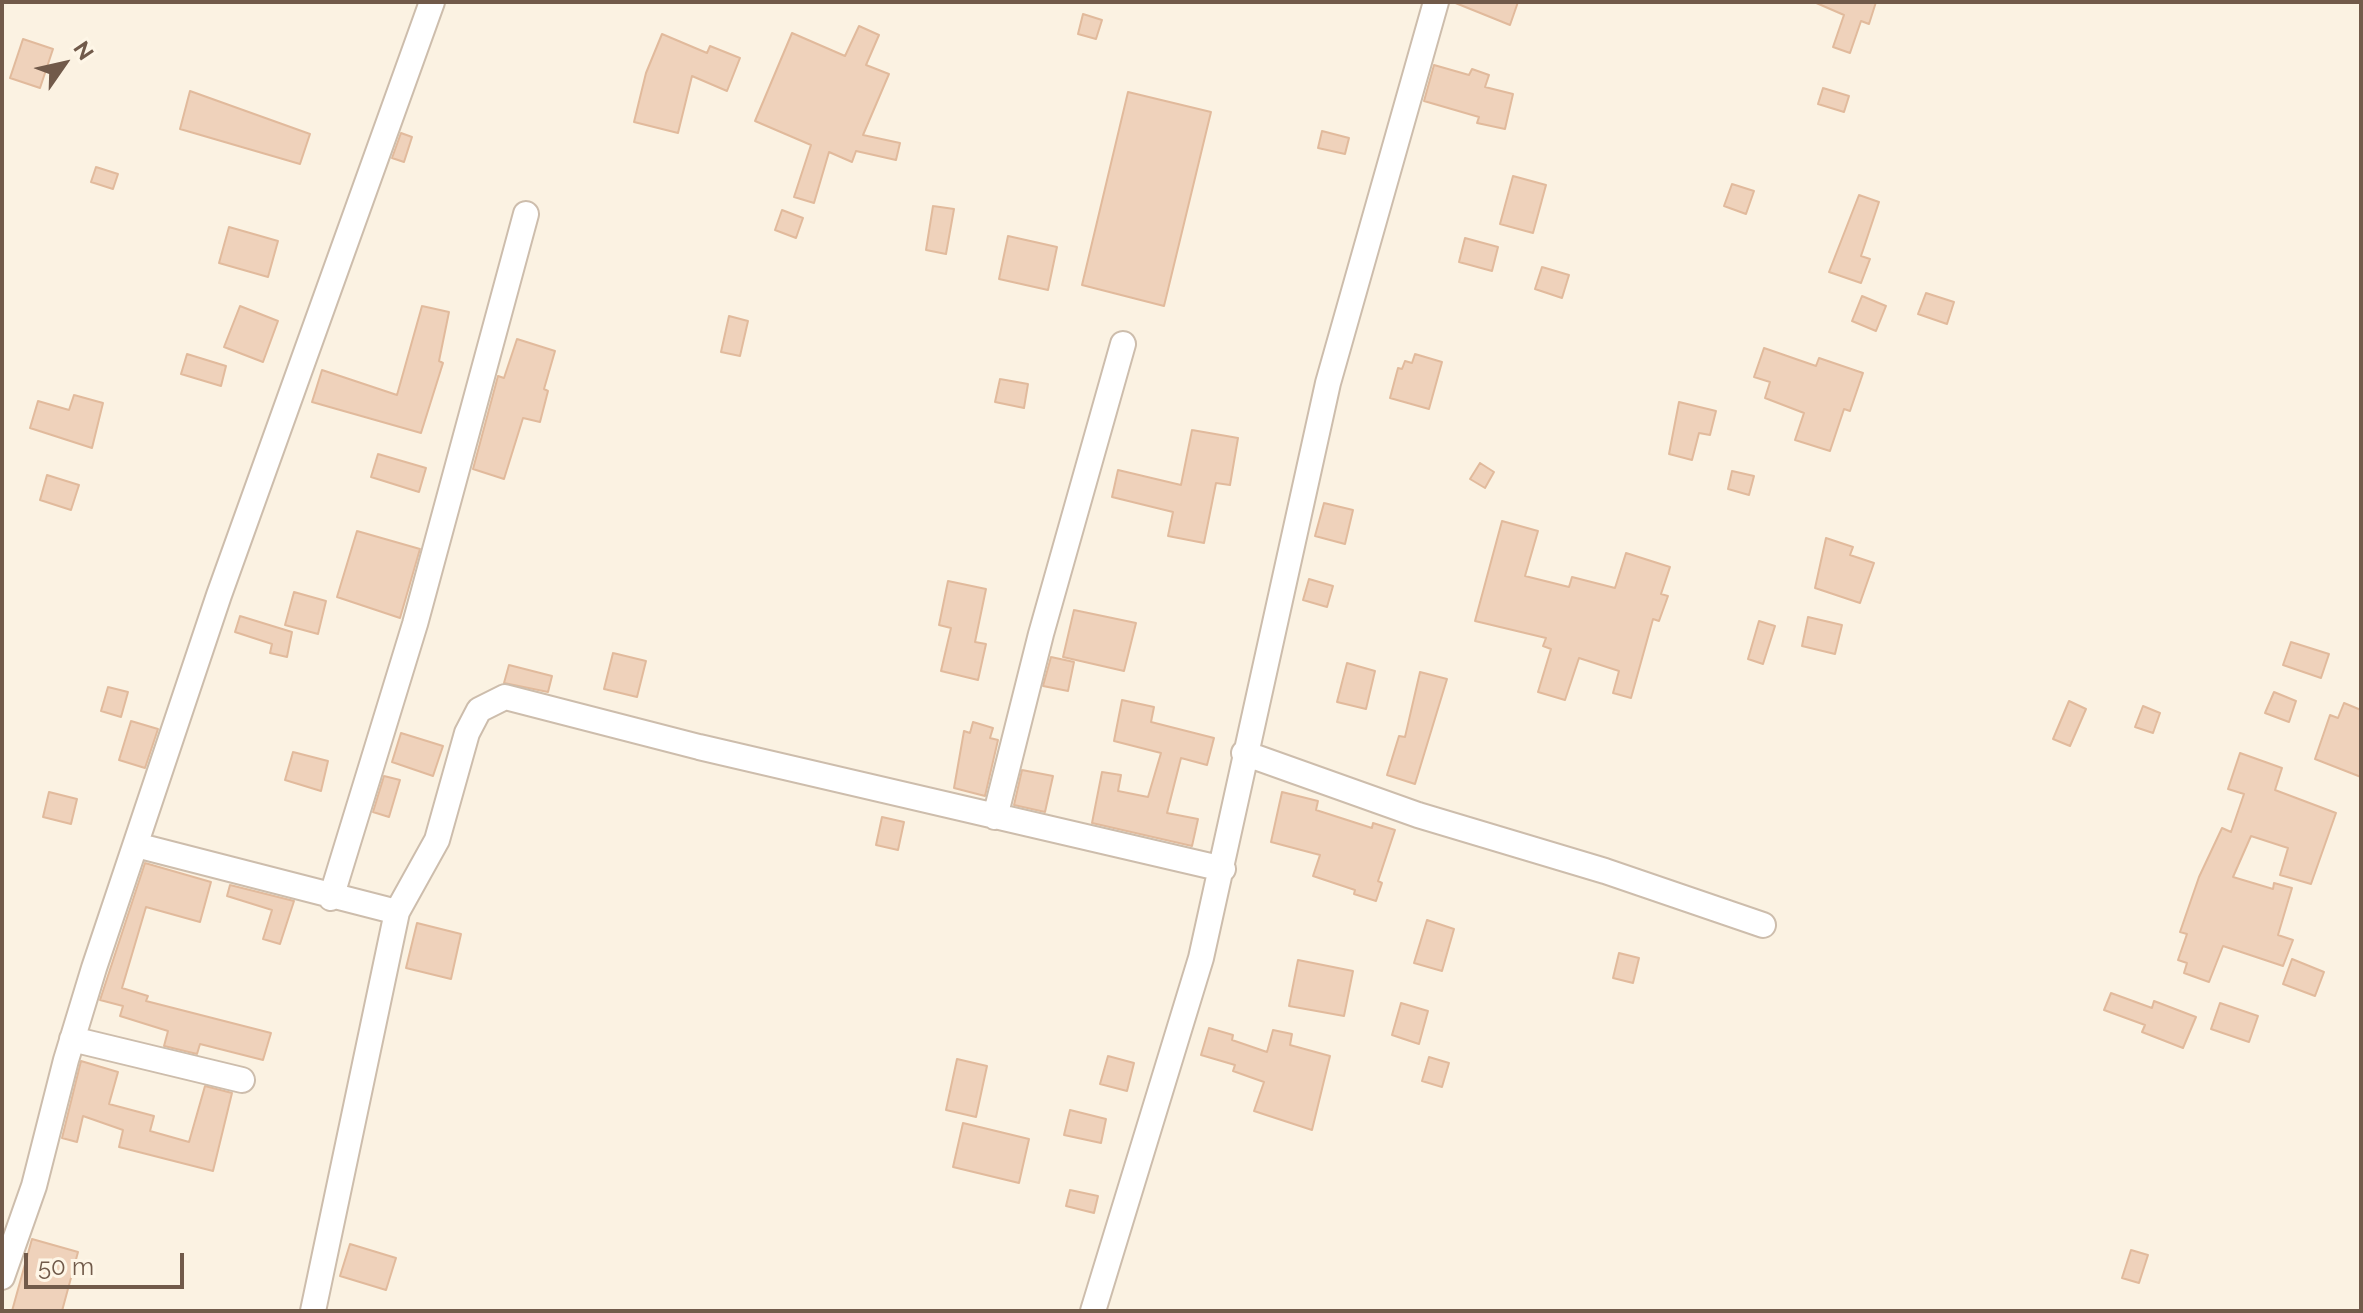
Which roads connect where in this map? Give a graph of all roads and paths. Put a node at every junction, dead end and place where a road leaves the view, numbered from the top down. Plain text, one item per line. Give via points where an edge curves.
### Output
1 (432, 2) edge
2 (1436, 2) edge
3 (526, 214) dead end
4 (1123, 344) dead end
5 (1244, 753) junction
6 (995, 817) junction
7 (136, 845) junction
8 (1223, 869) junction
9 (331, 898) junction
10 (397, 912) junction
11 (1763, 925) dead end
12 (72, 1039) junction
13 (242, 1080) dead end
14 (2, 1277) edge
15 (313, 1311) edge
16 (1093, 1311) edge

1 - 7 street via 219,595
2 - 5 street via 1328,383
3 - 9 street via 415,624
4 - 6 street
5 - 8 street
5 - 11 street via 1418,815
6 - 8 street
6 - 10 street via 505,697 479,710 467,733 437,840
7 - 9 street
7 - 12 street
8 - 16 street via 1201,958
9 - 10 street
10 - 15 street
12 - 13 street
12 - 14 street via 34,1186

